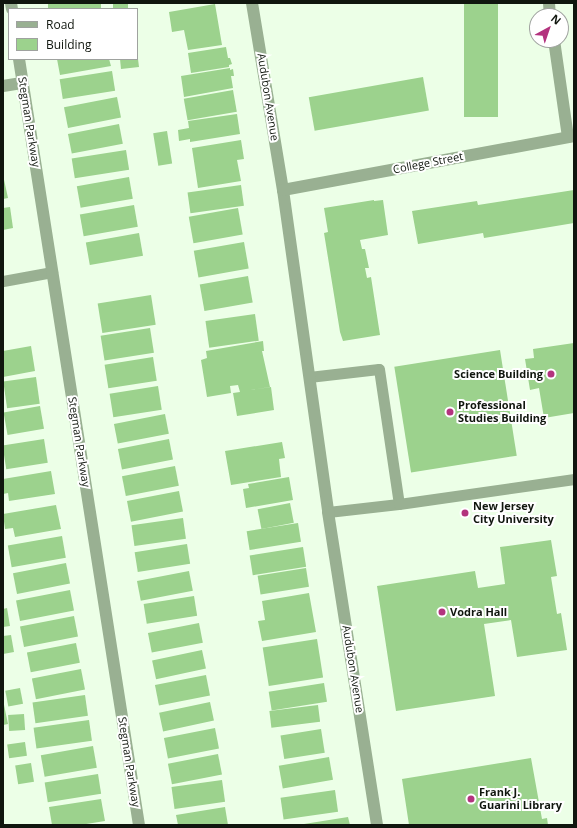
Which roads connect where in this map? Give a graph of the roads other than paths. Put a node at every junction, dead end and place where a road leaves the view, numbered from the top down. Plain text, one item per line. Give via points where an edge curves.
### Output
1 (252, 3) edge
2 (555, 48) edge
3 (19, 60) edge
4 (22, 83) junction
5 (3, 86) edge
6 (571, 136) edge
7 (283, 190) junction
8 (52, 272) junction
9 (3, 281) edge
10 (309, 377) junction
11 (574, 479) edge
12 (400, 504) junction
13 (328, 512) junction
14 (139, 825) edge
15 (377, 825) edge

1 - 7 street, Audubon Avenue
2 - 6 street
3 - 4 street, Stegman Parkway
4 - 5 street
4 - 8 street, Stegman Parkway
6 - 7 street, College Street
7 - 10 street, Audubon Avenue
8 - 9 lane
8 - 14 street, Stegman Parkway
10 - 12 lane via 379,369
10 - 13 street, Audubon Avenue
11 - 12 lane
12 - 13 lane
13 - 15 street, Audubon Avenue

